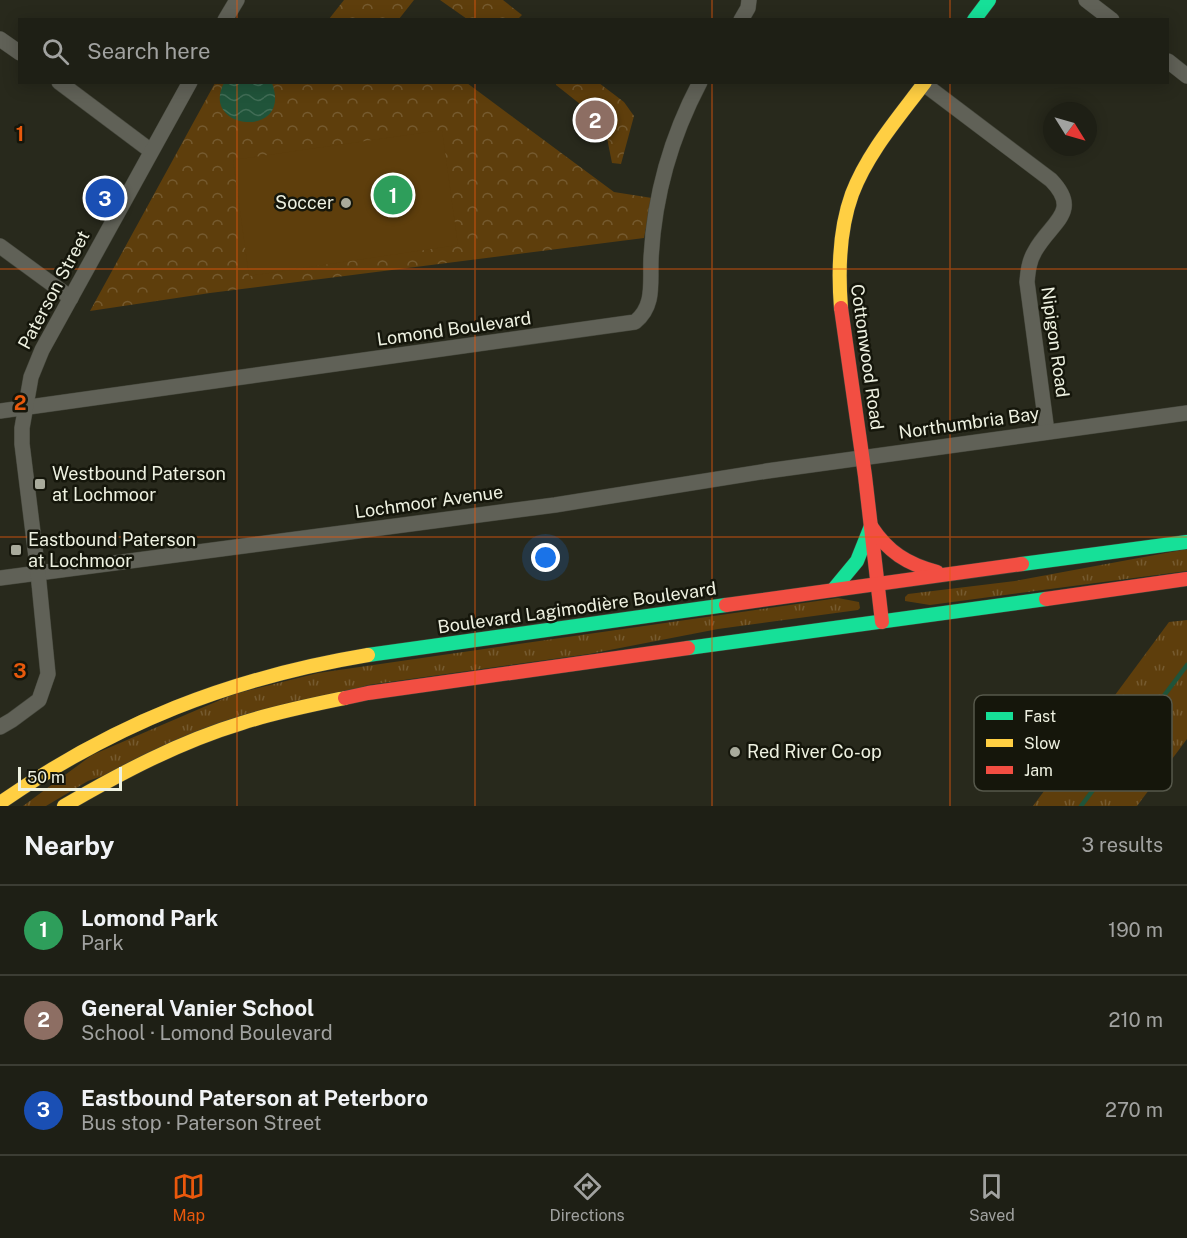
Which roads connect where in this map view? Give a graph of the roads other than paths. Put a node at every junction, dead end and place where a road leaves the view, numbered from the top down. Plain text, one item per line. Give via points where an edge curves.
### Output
1 (749, 0) edge
2 (989, 0) edge
3 (1086, 0) edge
4 (742, 18) edge
5 (976, 18) edge
6 (1109, 18) edge
7 (0, 39) edge
8 (18, 52) edge
9 (1169, 62) edge
10 (1187, 76) edge
11 (62, 84) edge
12 (189, 84) edge
13 (699, 84) edge
14 (924, 84) edge
15 (926, 84) edge
16 (151, 152) junction
17 (0, 246) edge
18 (71, 298) junction
19 (26, 406) junction
20 (0, 411) edge
21 (1187, 413) edge
22 (1047, 432) junction
23 (863, 458) junction
24 (871, 526) junction
25 (1187, 543) edge
26 (38, 573) junction
27 (944, 574) junction
28 (0, 578) edge
29 (1187, 579) edge
30 (878, 584) junction
31 (833, 590) junction
32 (882, 622) junction
33 (0, 727) edge
34 (0, 803) edge
35 (64, 806) edge

1 - 4 street
2 - 5 main road
3 - 6 street
7 - 8 street
9 - 10 street
11 - 16 street
12 - 16 street, Paterson Street
13 - 19 street, Lomond Boulevard via 677,132 661,182 652,232 649,304 635,322
14 - 23 main road, Cottonwood Road via 863,169 847,208 840,249 838,287
15 - 22 street, Nipigon Road via 1062,192 1065,205 1029,261 1027,282
16 - 18 street, Paterson Street
17 - 18 street
18 - 19 street, Paterson Street via 42,350
19 - 20 street, Lomond Boulevard
19 - 26 street, Paterson Street via 22,444
21 - 22 street, Northumbria Bay
22 - 23 street, Northumbria Bay
23 - 24 main road, Cottonwood Road
23 - 26 street, Lochmoor Avenue via 555,505
24 - 27 main road via 903,561
24 - 30 main road, Cottonwood Road
24 - 31 main road via 856,565
25 - 27 main road, Boulevard Lagimodière Boulevard
26 - 28 street, Lochmoor Avenue
26 - 33 street, Paterson Street via 48,674 39,700
27 - 30 main road, Boulevard Lagimodière Boulevard
29 - 32 main road
30 - 31 main road, Boulevard Lagimodière Boulevard
30 - 32 main road, Cottonwood Road
31 - 34 main road, Boulevard Lagimodière Boulevard via 398,650 244,682 154,715 84,750
32 - 35 main road via 392,690 293,709 240,723 168,751

